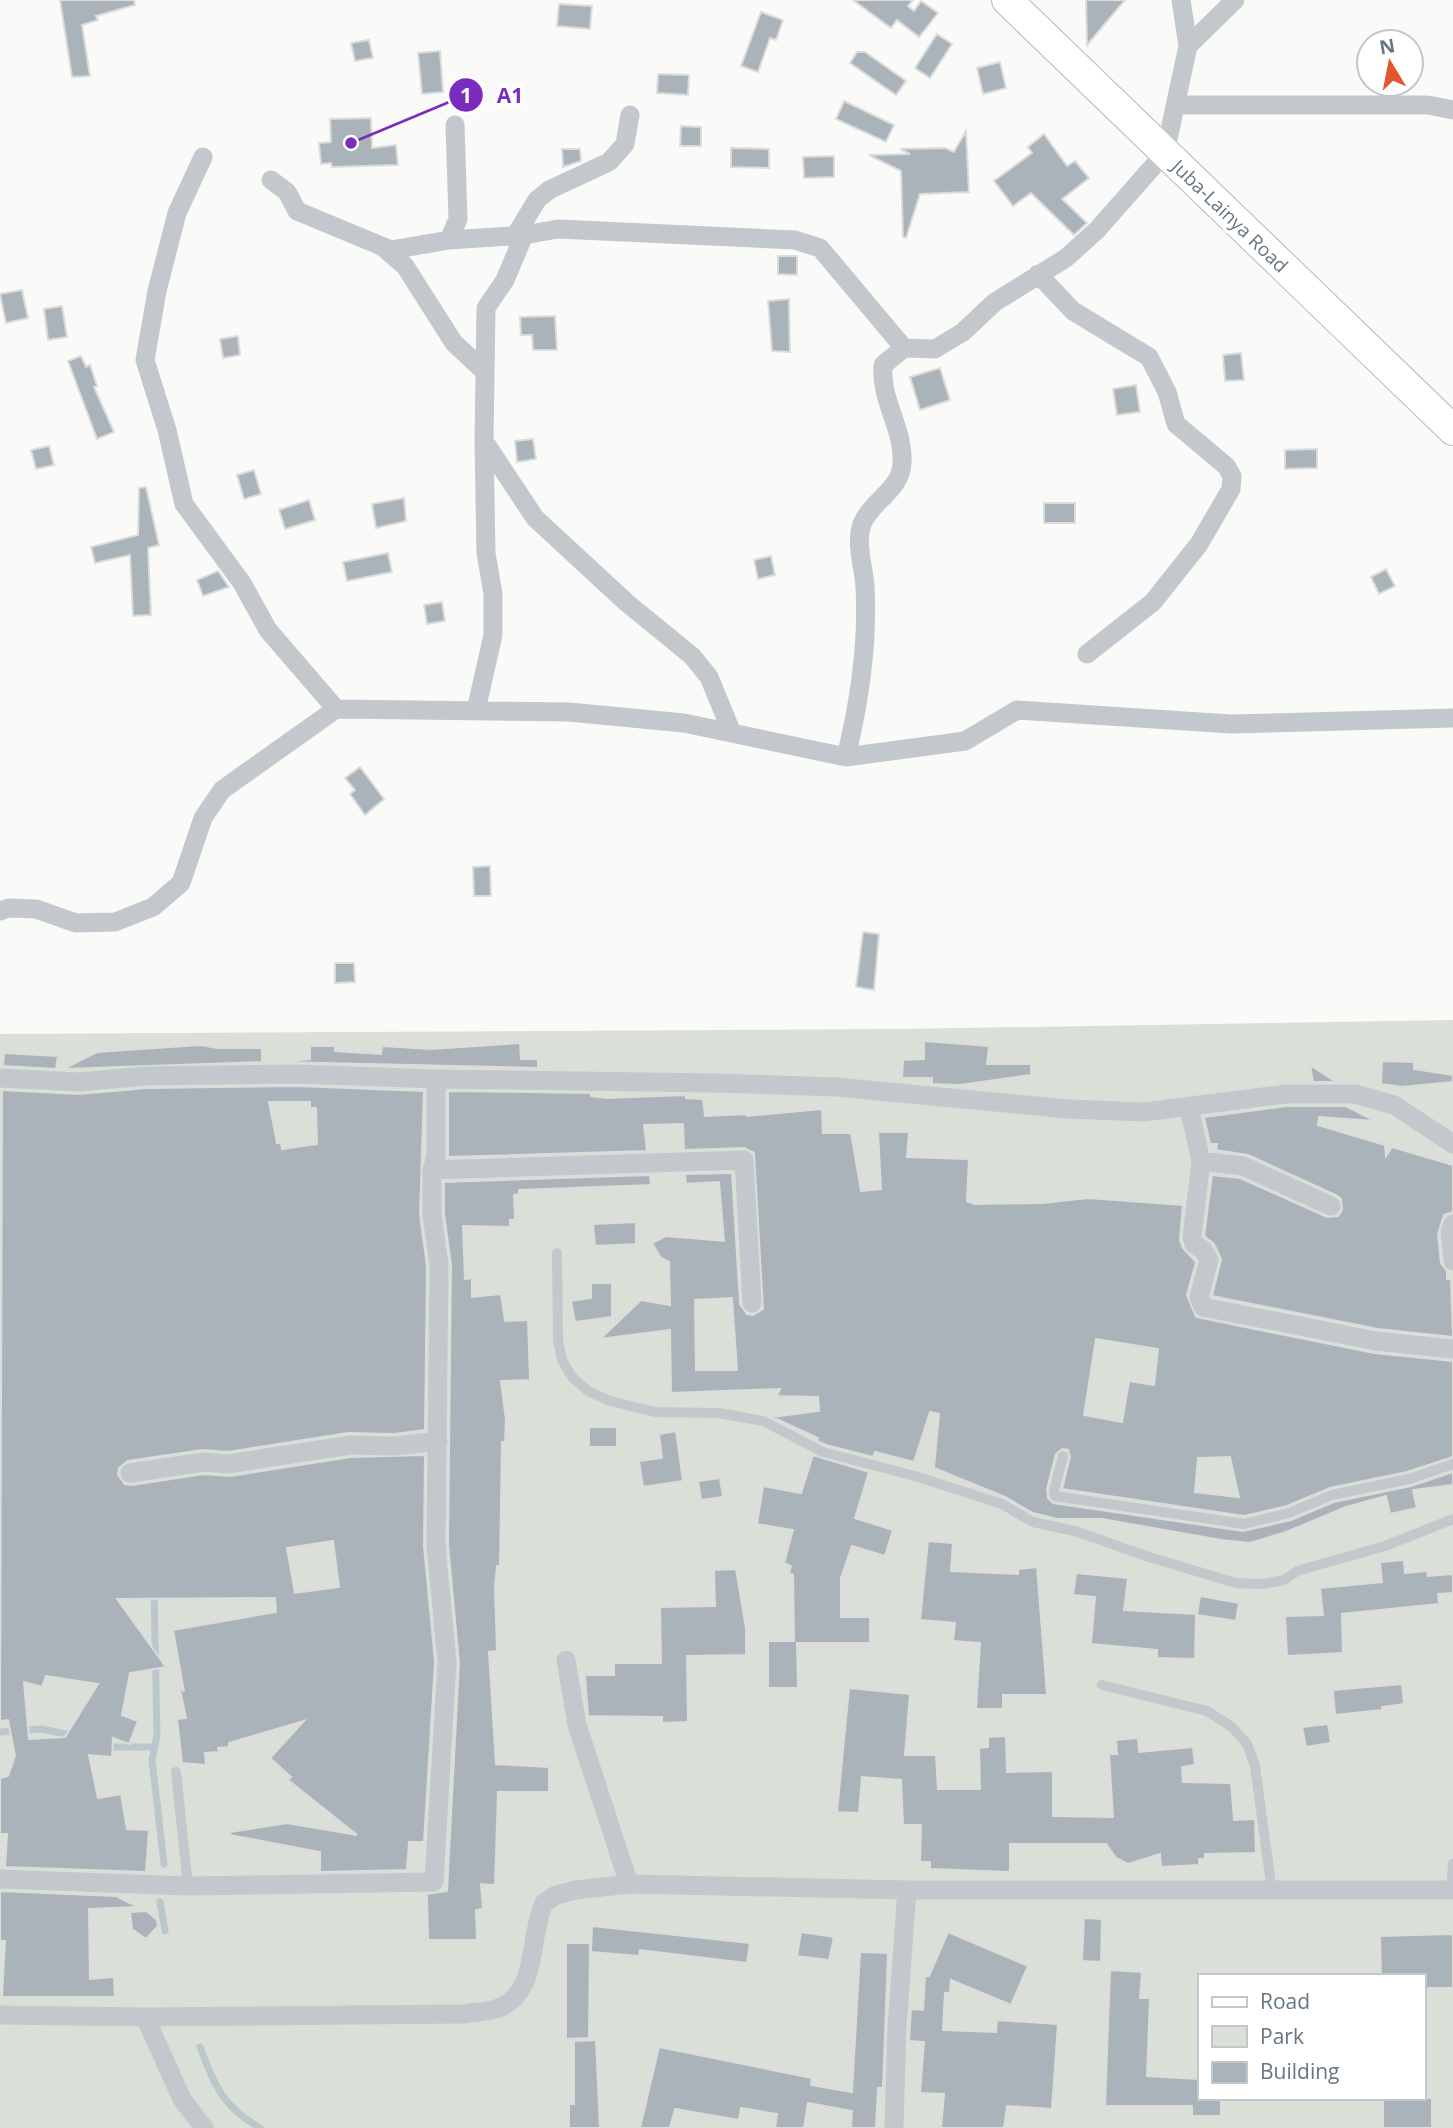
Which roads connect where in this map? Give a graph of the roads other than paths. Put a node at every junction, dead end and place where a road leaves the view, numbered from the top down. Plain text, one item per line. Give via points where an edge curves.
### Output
1 (1007, 0) edge
2 (1181, 0) edge
3 (1235, 0) edge
4 (1188, 47) junction
5 (1176, 105) junction
6 (1453, 110) edge
7 (630, 115) dead end
8 (454, 125) dead end
9 (1165, 153) junction
10 (203, 157) dead end
11 (271, 180) dead end
12 (520, 236) junction
13 (449, 240) junction
14 (383, 247) junction
15 (1038, 274) junction
16 (904, 348) junction
17 (483, 370) junction
18 (1453, 430) edge
19 (484, 441) junction
20 (1087, 654) dead end
21 (477, 706) dead end
22 (336, 709) junction
23 (1453, 718) edge
24 (732, 733) junction
25 (846, 757) junction
26 (0, 911) edge
27 (0, 1078) edge
28 (436, 1079) junction
29 (1189, 1108) junction
30 (1453, 1144) edge
31 (1201, 1161) junction
32 (432, 1170) junction
33 (1331, 1206) dead end
34 (1453, 1224) edge
35 (556, 1253) dead end
36 (1453, 1261) edge
37 (752, 1303) dead end
38 (1453, 1349) edge
39 (438, 1441) junction
40 (1063, 1456) dead end
41 (1453, 1464) edge
42 (130, 1474) dead end
43 (1453, 1519) edge
44 (566, 1660) dead end
45 (1102, 1685) dead end
46 (176, 1772) dead end
47 (1453, 1864) edge
48 (0, 1879) edge
49 (629, 1884) junction
50 (188, 1886) junction
51 (907, 1890) junction
52 (1452, 1890) edge
53 (1272, 1892) junction
54 (0, 2015) edge
55 (145, 2018) junction
56 (204, 2128) edge
57 (894, 2128) edge

1 - 9 main road, Juba-Lainya Road
2 - 4 street
3 - 4 street
4 - 5 street
5 - 6 street via 1428,105
5 - 9 street
7 - 12 street via 625,144 609,162 549,190 537,200
8 - 13 street via 458,219
9 - 15 street via 1097,230 1066,258
9 - 18 main road, Juba-Lainya Road
10 - 22 street via 177,213 145,360 184,504 242,583 268,630
11 - 14 street via 287,192 297,211
12 - 13 street
12 - 16 street via 558,229 796,240 820,248
12 - 17 street via 505,280 486,308
13 - 14 street via 391,250
14 - 17 street via 405,266 454,343
15 - 16 street via 935,349
15 - 20 street via 1073,311 1149,357 1167,392 1176,424 1232,476 1231,489 1199,544 1153,602
16 - 25 street via 883,365 883,391 902,463 898,482 874,504 862,525 863,632
17 - 19 street
19 - 21 street via 493,635
19 - 24 street via 535,518 692,656 709,677
22 - 24 street via 569,712 684,723
22 - 26 street via 222,790 203,818 181,883 153,906 115,922 76,923 36,909
23 - 25 street via 1231,723 1017,710 965,741
24 - 25 street
27 - 28 street via 79,1082 146,1076 297,1074
28 - 29 street via 809,1086 1068,1109 1144,1112
28 - 32 street
29 - 30 street via 1286,1094 1355,1094 1394,1105
29 - 31 street
31 - 33 street via 1243,1166
31 - 38 street via 1192,1232 1194,1244 1209,1260 1199,1297 1203,1307 1376,1341
32 - 37 street via 744,1160
32 - 39 street via 439,1265
34 - 36 street
35 - 43 lane via 562,1360 588,1391 610,1401 656,1412 728,1414 763,1421 823,1452 915,1476 1002,1504 1033,1522 1236,1583 1284,1580 1297,1571 1385,1546
39 - 42 street via 350,1445
39 - 50 street via 436,1545 447,1662 434,1882
40 - 41 lane via 1055,1496 1244,1524 1279,1517 1332,1495 1409,1479
44 - 49 street via 578,1725
45 - 53 lane via 1207,1711 1232,1727 1247,1744 1255,1766
46 - 50 lane
47 - 52 lane
48 - 50 street
49 - 51 street
49 - 55 street via 576,1890 544,1903 527,1977 516,1998 496,2009 463,2014
51 - 53 street
51 - 57 street
52 - 53 street
54 - 55 street
55 - 56 street via 182,2099

